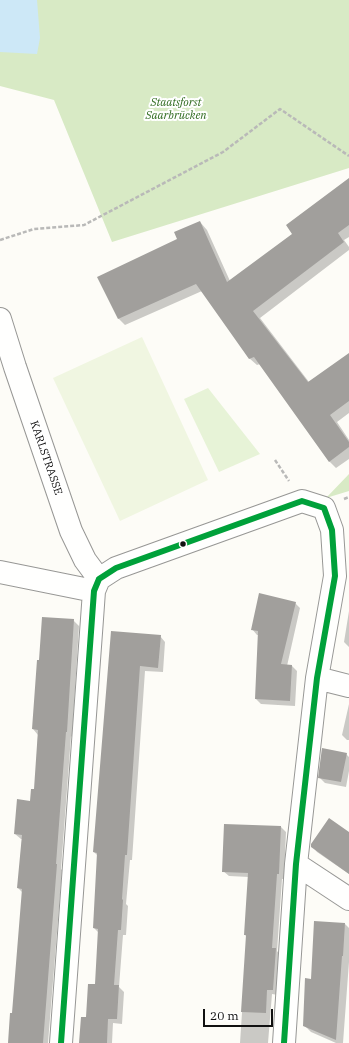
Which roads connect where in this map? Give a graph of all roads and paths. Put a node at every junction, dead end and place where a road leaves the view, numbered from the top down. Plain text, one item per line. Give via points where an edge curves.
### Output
1 (349, 156) edge
2 (0, 240) edge
3 (0, 319) edge
4 (275, 460) dead end
5 (282, 470) dead end
6 (349, 497) edge
7 (344, 498) dead end
8 (0, 572) edge
9 (97, 585) junction
10 (317, 678) junction
11 (349, 686) edge
12 (296, 864) junction
13 (349, 899) edge
14 (61, 1043) edge
15 (284, 1043) edge

1 - 2 path via 280,109 223,152 84,225 34,229
3 - 9 street, KARLSTRASSE via 71,531
4 - 5 path
6 - 7 path
8 - 9 street
9 - 10 street via 116,568 302,501 324,508 332,530 334,576
9 - 14 street
10 - 11 street
10 - 12 street
12 - 13 street
12 - 15 street

